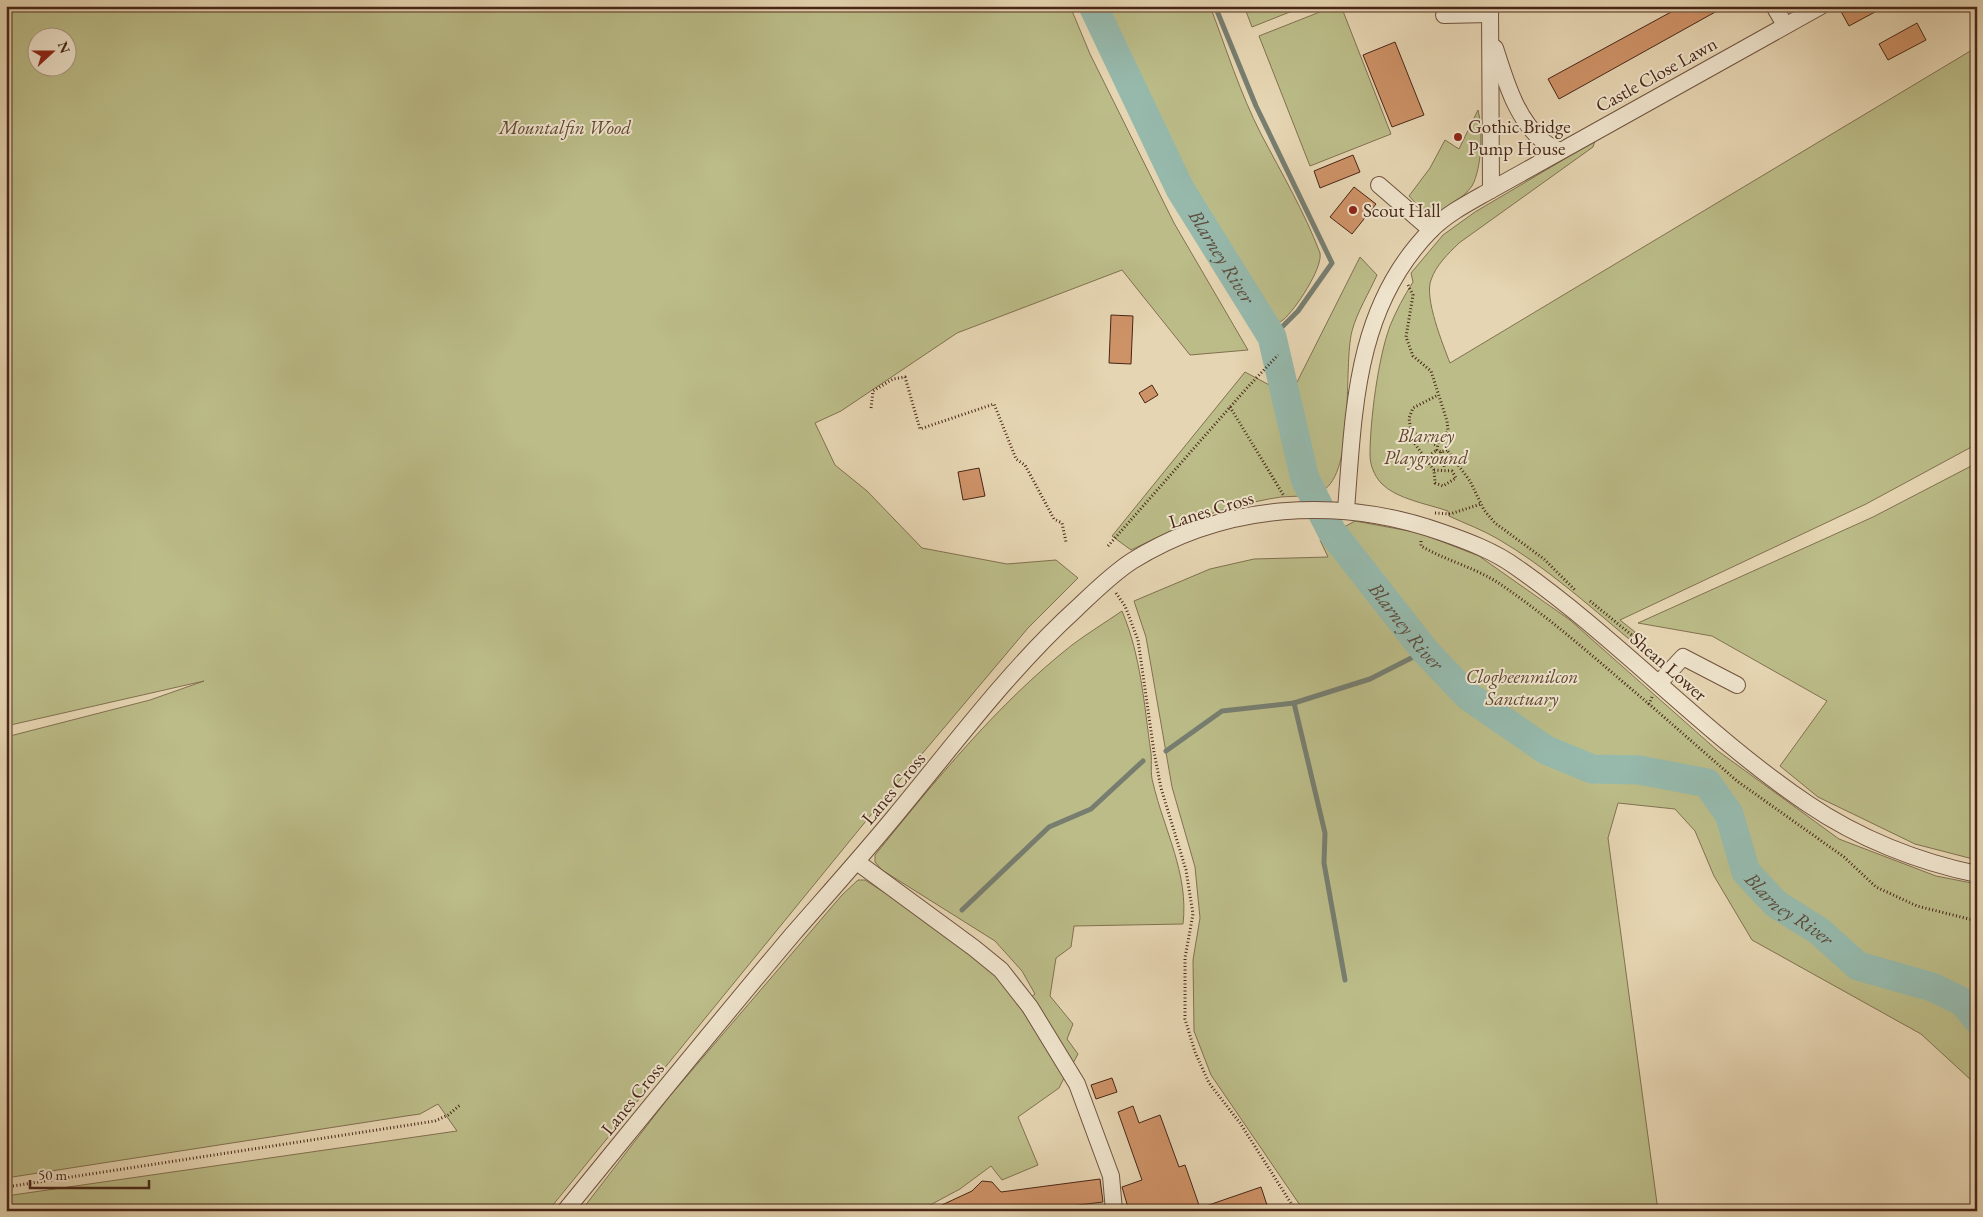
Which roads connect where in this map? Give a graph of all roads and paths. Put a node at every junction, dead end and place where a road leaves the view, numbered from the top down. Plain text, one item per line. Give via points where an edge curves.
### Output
1 (1774, 6) edge
2 (1820, 6) edge
3 (1490, 10) edge
4 (1444, 15) dead end
5 (1785, 25) junction
6 (1490, 31) junction
7 (1560, 151) junction
8 (1379, 185) dead end
9 (1491, 190) junction
10 (1432, 230) junction
11 (1398, 271) junction
12 (1278, 355) dead end
13 (1438, 395) junction
14 (1230, 407) junction
15 (871, 408) dead end
16 (1410, 431) junction
17 (1444, 439) junction
18 (1438, 449) junction
19 (1447, 450) junction
20 (1426, 458) junction
21 (1445, 469) junction
22 (1434, 470) junction
23 (1349, 474) junction
24 (1289, 504) junction
25 (1481, 504) junction
26 (1329, 509) joint
27 (1346, 510) junction
28 (1430, 512) dead end
29 (1378, 515) junction
30 (1420, 533) dead end
31 (1066, 542) dead end
32 (1108, 546) dead end
33 (1108, 580) junction
34 (1582, 595) dead end
35 (1589, 601) dead end
36 (1673, 668) junction
37 (1659, 683) junction
38 (1737, 685) dead end
39 (1649, 704) junction
40 (857, 862) junction
41 (1977, 874) edge
42 (1977, 921) edge
43 (460, 1105) dead end
44 (6, 1187) edge
45 (566, 1211) edge
46 (1114, 1211) edge
47 (1296, 1211) edge

1 - 5 street
2 - 5 street, Castle Close Lawn
3 - 4 street
3 - 6 street
5 - 7 street, Castle Close Lawn
6 - 7 street via 1506,81 1523,117 1542,141
6 - 9 street
7 - 9 street, Castle Close Lawn
8 - 10 street
9 - 10 street, Castle Close Lawn via 1454,212
10 - 11 street, Castle Close Lawn
11 - 13 path via 1413,295 1406,337 1409,349 1431,371
11 - 23 street, Castle Close Lawn via 1383,296 1364,352
12 - 14 path
13 - 16 path via 1413,408 1409,418
13 - 17 path via 1447,421
14 - 24 path
14 - 32 path
15 - 31 path via 873,391 893,379 905,377 920,429 994,404 1016,459 1025,465 1054,519 1062,523
16 - 18 path
16 - 20 path via 1407,433
17 - 18 path
17 - 19 path
18 - 19 path
18 - 20 path
18 - 21 path
19 - 25 path via 1470,481
20 - 22 path
21 - 22 path
21 - 22 path via 1452,471 1456,478 1443,486 1435,483
23 - 27 street, Castle Close Lawn
23 - 29 street, Castle Close Lawn via 1365,507
24 - 26 street, Lanes Cross
24 - 33 street, Lanes Cross via 1184,534 1133,561
25 - 28 path via 1450,514
25 - 34 path via 1495,522 1544,559
26 - 27 street, Shean Lower
27 - 29 street, Shean Lower
29 - 37 street, Shean Lower via 1467,541 1512,564
30 - 39 path via 1421,546 1496,582 1541,614
33 - 40 street, Lanes Cross via 1047,635
33 - 47 path via 1125,606 1138,640 1161,788 1186,870 1193,914 1185,958 1184,1019 1209,1083 1240,1123
35 - 36 path
36 - 37 street
36 - 38 street via 1683,657
37 - 39 path
37 - 41 street, Shean Lower via 1736,749 1809,805 1859,833 1907,854
39 - 42 path via 1737,781 1844,857 1876,887 1917,906
40 - 45 street, Lanes Cross via 795,932
40 - 46 street via 1001,970 1030,1007 1077,1084 1111,1176
43 - 44 path via 435,1121

